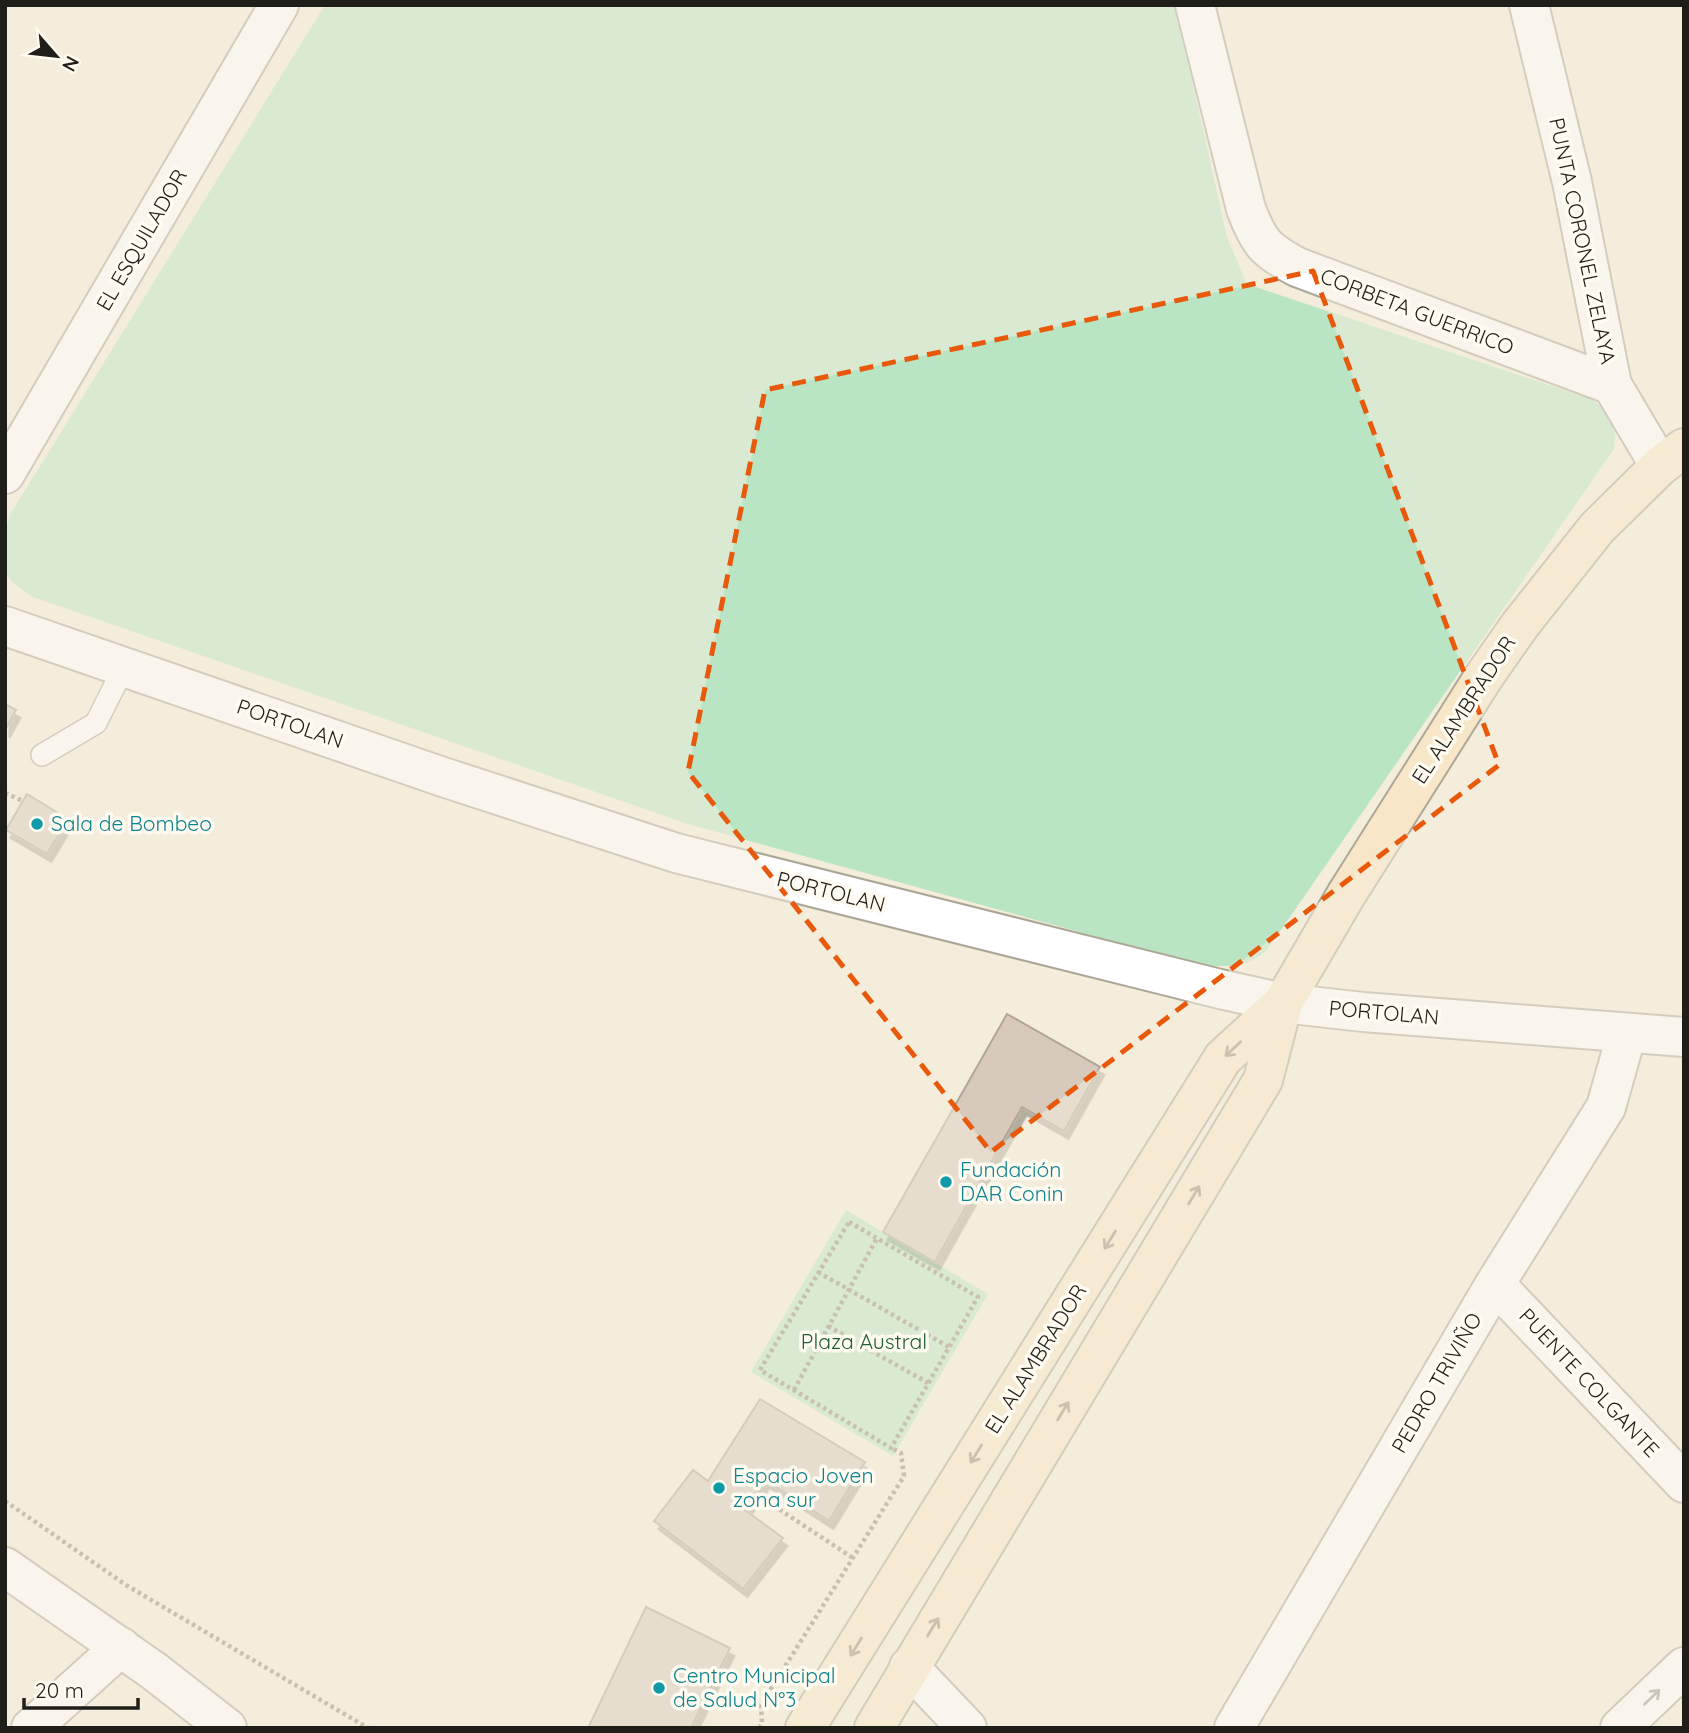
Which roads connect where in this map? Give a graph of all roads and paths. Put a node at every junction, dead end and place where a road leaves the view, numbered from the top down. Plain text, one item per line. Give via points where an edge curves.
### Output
1 (279, 5) edge
2 (1195, 5) edge
3 (1529, 5) edge
4 (1612, 385) junction
5 (1672, 457) edge
6 (5, 474) edge
7 (5, 626) edge
8 (124, 667) junction
9 (41, 755) dead end
10 (5, 793) edge
11 (23, 801) dead end
12 (1283, 1003) junction
13 (1627, 1033) junction
14 (1684, 1037) edge
15 (877, 1238) junction
16 (818, 1272) junction
17 (1495, 1284) junction
18 (849, 1290) junction
19 (828, 1326) junction
20 (949, 1347) junction
21 (928, 1383) junction
22 (794, 1390) junction
23 (891, 1448) junction
24 (1684, 1483) edge
25 (756, 1494) dead end
26 (5, 1501) edge
27 (853, 1558) junction
28 (5, 1567) edge
29 (121, 1647) junction
30 (909, 1667) junction
31 (1684, 1667) edge
32 (155, 1671) junction
33 (32, 1728) edge
34 (227, 1728) edge
35 (257, 1728) edge
36 (368, 1728) edge
37 (759, 1728) edge
38 (805, 1728) edge
39 (874, 1728) edge
40 (967, 1728) edge
41 (1234, 1728) edge
42 (1620, 1728) edge

1 - 6 street, EL ESQUILADOR
2 - 4 street, CORBETA GUERRICO via 1246,209 1256,235 1272,254
3 - 4 street, PUNTA CORONEL ZELAYA via 1572,182
4 - 5 street, PUNTA CORONEL ZELAYA
5 - 12 main road, EL ALAMBRADOR via 1597,528 1520,625 1441,742
7 - 8 street, PORTOLAN
8 - 9 lane via 96,723
8 - 12 street, PORTOLAN via 676,853
10 - 11 path
12 - 13 street, PORTOLAN
30 -> 12 main road, EL ALAMBRADOR via 1263,1080
12 -> 38 main road, EL ALAMBRADOR via 1223,1058
13 - 14 street, PORTOLAN
13 - 17 street, PEDRO TRIVIÑO via 1606,1107
15 - 16 path via 849,1222
15 - 18 path
15 - 20 path via 978,1297
16 - 18 path
16 - 22 path via 760,1370
17 - 24 street, PUENTE COLGANTE
17 - 41 street, PEDRO TRIVIÑO
18 - 19 path
18 - 20 path
19 - 21 path
19 - 22 path
20 - 21 path
21 - 23 path
22 - 23 path
23 - 27 path via 901,1453 904,1476
25 - 27 path
26 - 36 path via 126,1585
27 - 37 path via 761,1705
28 - 29 street
29 - 32 street
29 - 33 street
30 - 39 main road, EL ALAMBRADOR
30 - 40 street
42 -> 31 street
32 - 34 street
32 - 35 street

